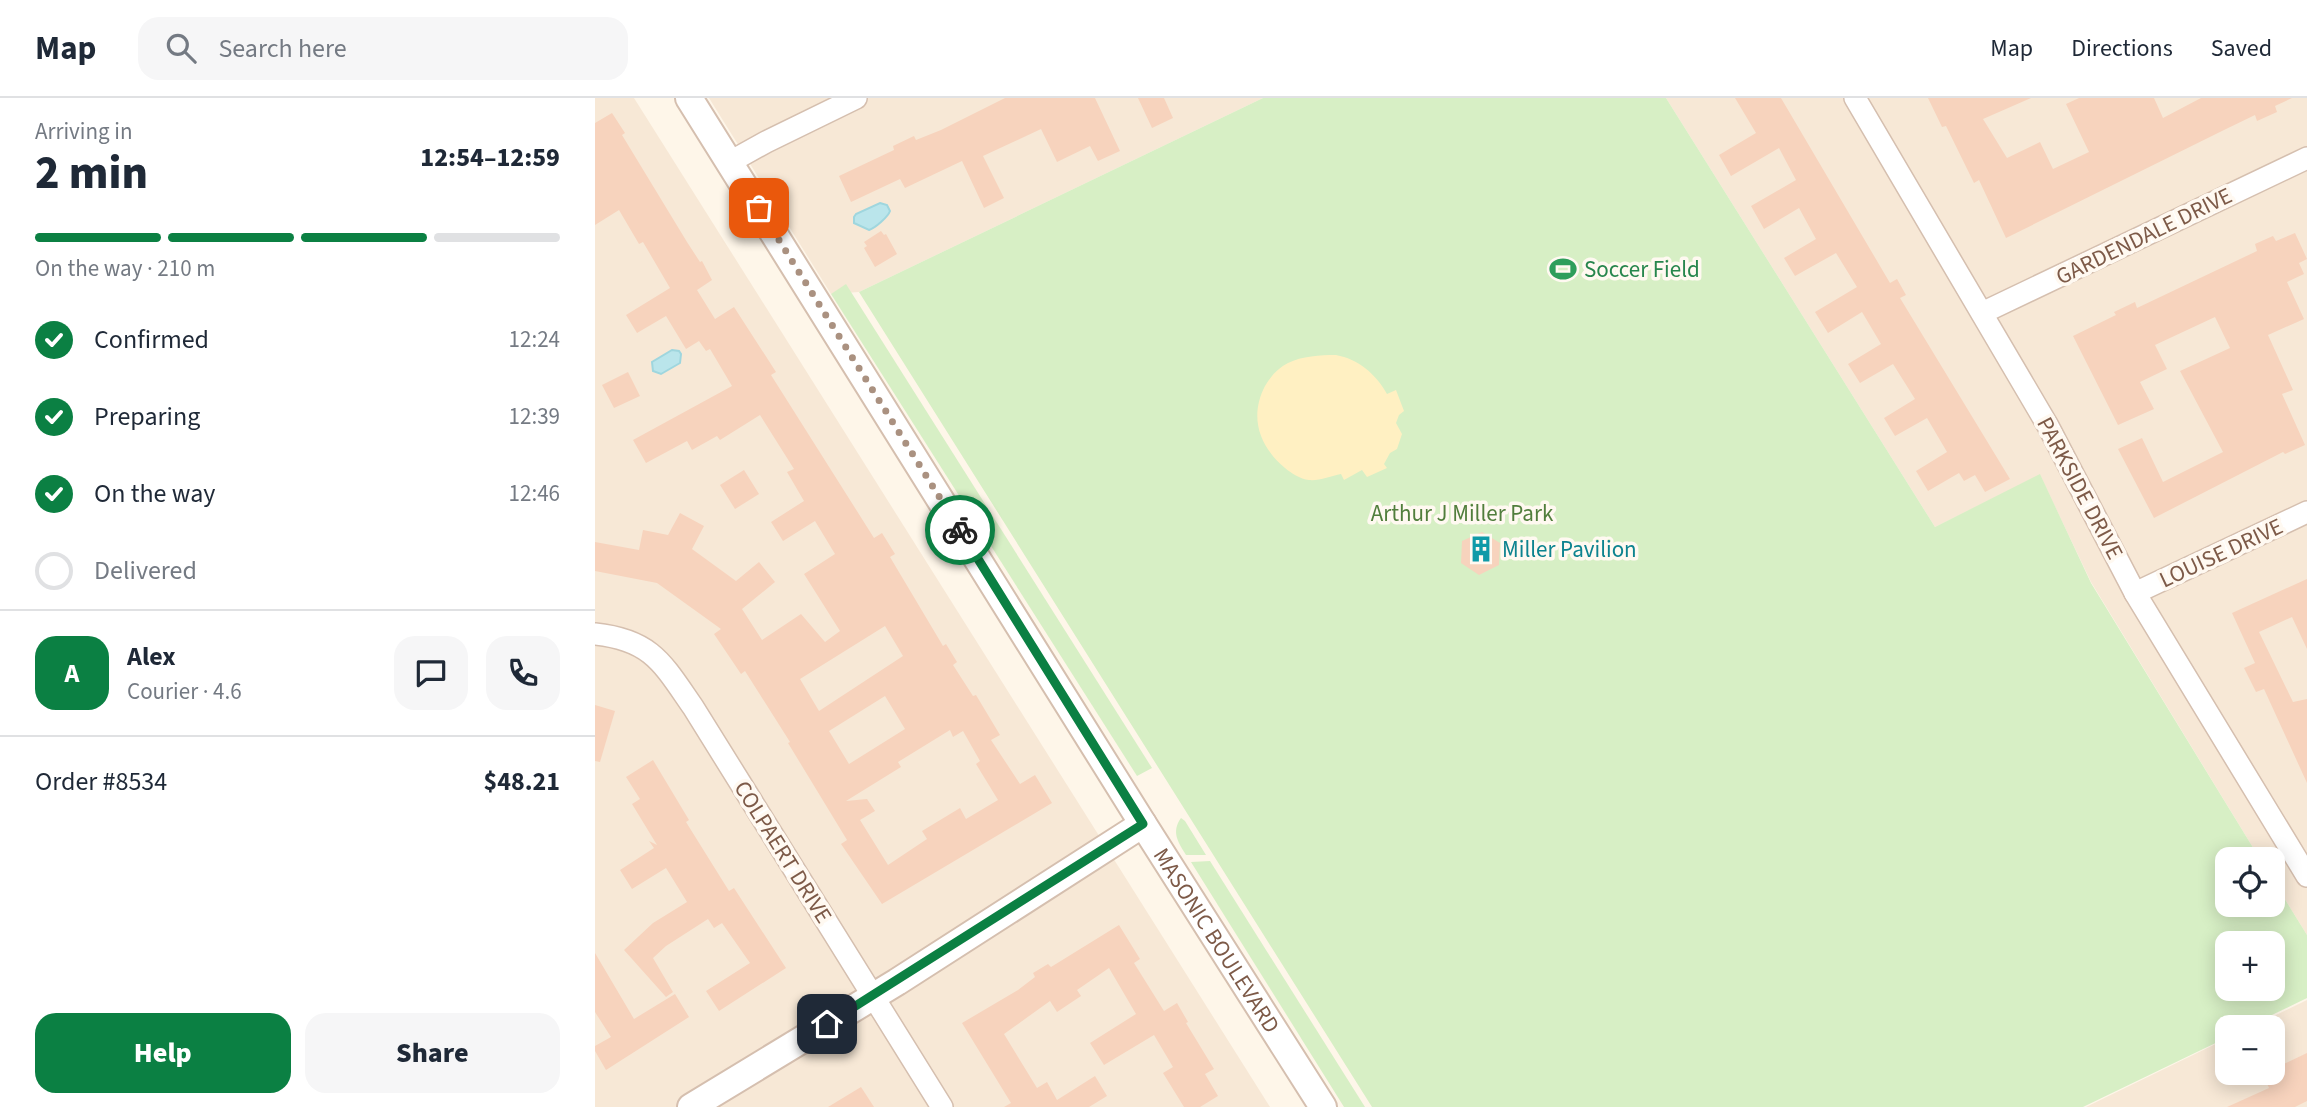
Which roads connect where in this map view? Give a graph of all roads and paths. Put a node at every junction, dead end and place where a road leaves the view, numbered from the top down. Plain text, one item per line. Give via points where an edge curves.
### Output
1 (689, 98) edge
2 (856, 98) edge
3 (1855, 98) edge
4 (2307, 158) edge
5 (730, 162) junction
6 (1982, 313) junction
7 (2307, 512) edge
8 (2135, 593) junction
9 (595, 634) edge
10 (1143, 824) junction
11 (2298, 841) edge
12 (2307, 876) edge
13 (874, 996) junction
14 (691, 1107) edge
15 (942, 1107) edge
16 (1323, 1107) edge

1 - 5 street, MASONIC BOULEVARD
2 - 5 street
3 - 6 street, PARKSIDE DRIVE
4 - 6 street, GARDENDALE DRIVE
5 - 10 street, MASONIC BOULEVARD
6 - 8 street, PARKSIDE DRIVE via 2048,426
7 - 8 street, LOUISE DRIVE
8 - 11 street, PARKSIDE DRIVE
9 - 13 street, COLPAERT DRIVE via 648,649 669,672
10 - 13 street
10 - 16 street, MASONIC BOULEVARD
11 - 12 street, PARKSIDE DRIVE
13 - 14 street
13 - 15 street, COLPAERT DRIVE

